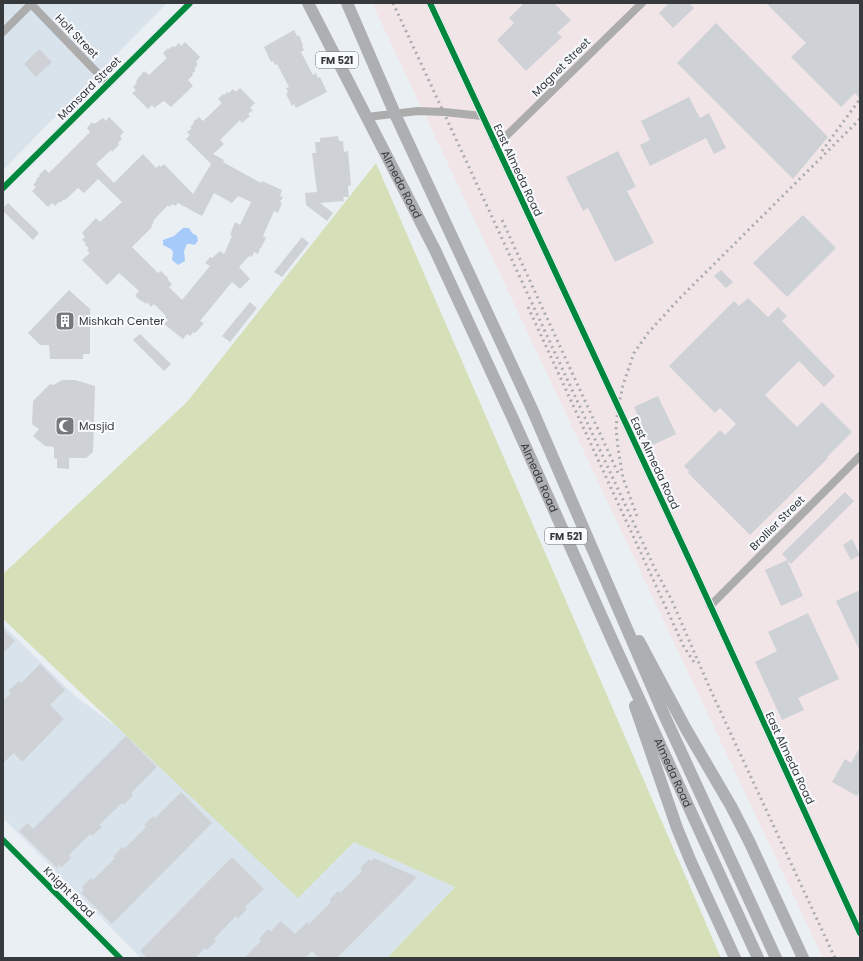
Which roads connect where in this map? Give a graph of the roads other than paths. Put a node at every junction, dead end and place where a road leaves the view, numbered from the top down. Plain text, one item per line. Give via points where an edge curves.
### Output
1 (31, 3) edge
2 (190, 3) edge
3 (308, 3) edge
4 (347, 3) edge
5 (430, 3) edge
6 (642, 3) edge
7 (3, 32) edge
8 (108, 84) junction
9 (395, 114) junction
10 (482, 116) junction
11 (367, 117) junction
12 (496, 146) junction
13 (3, 188) edge
14 (860, 456) edge
15 (616, 601) junction
16 (710, 606) junction
17 (614, 644) junction
18 (3, 840) edge
19 (860, 933) edge
20 (120, 958) edge
21 (735, 958) edge
22 (758, 958) edge
23 (776, 958) edge
24 (803, 958) edge

1 - 7 street
1 - 8 street, Holt Street
2 - 8 street, Mansard Street
3 - 11 main road, Almeda Road / FM 521
4 - 9 main road, Almeda Road / FM 521
5 - 10 street, East Almeda Road
6 - 12 street, Magnet Street
8 - 13 street, Mansard Street
9 - 10 street via 418,111
9 - 11 street
9 - 15 main road, Almeda Road / FM 521 via 529,402
10 - 12 street, East Almeda Road
11 - 17 main road, Almeda Road / FM 521 via 435,250
12 - 16 street, East Almeda Road
14 - 16 street, Brollier Street
15 - 23 main road, Almeda Road / FM 521 via 680,749
15 - 24 main road via 731,806
16 - 19 street, East Almeda Road
17 - 21 main road via 690,862
17 - 22 main road, Almeda Road / FM 521
18 - 20 street, Knight Road

